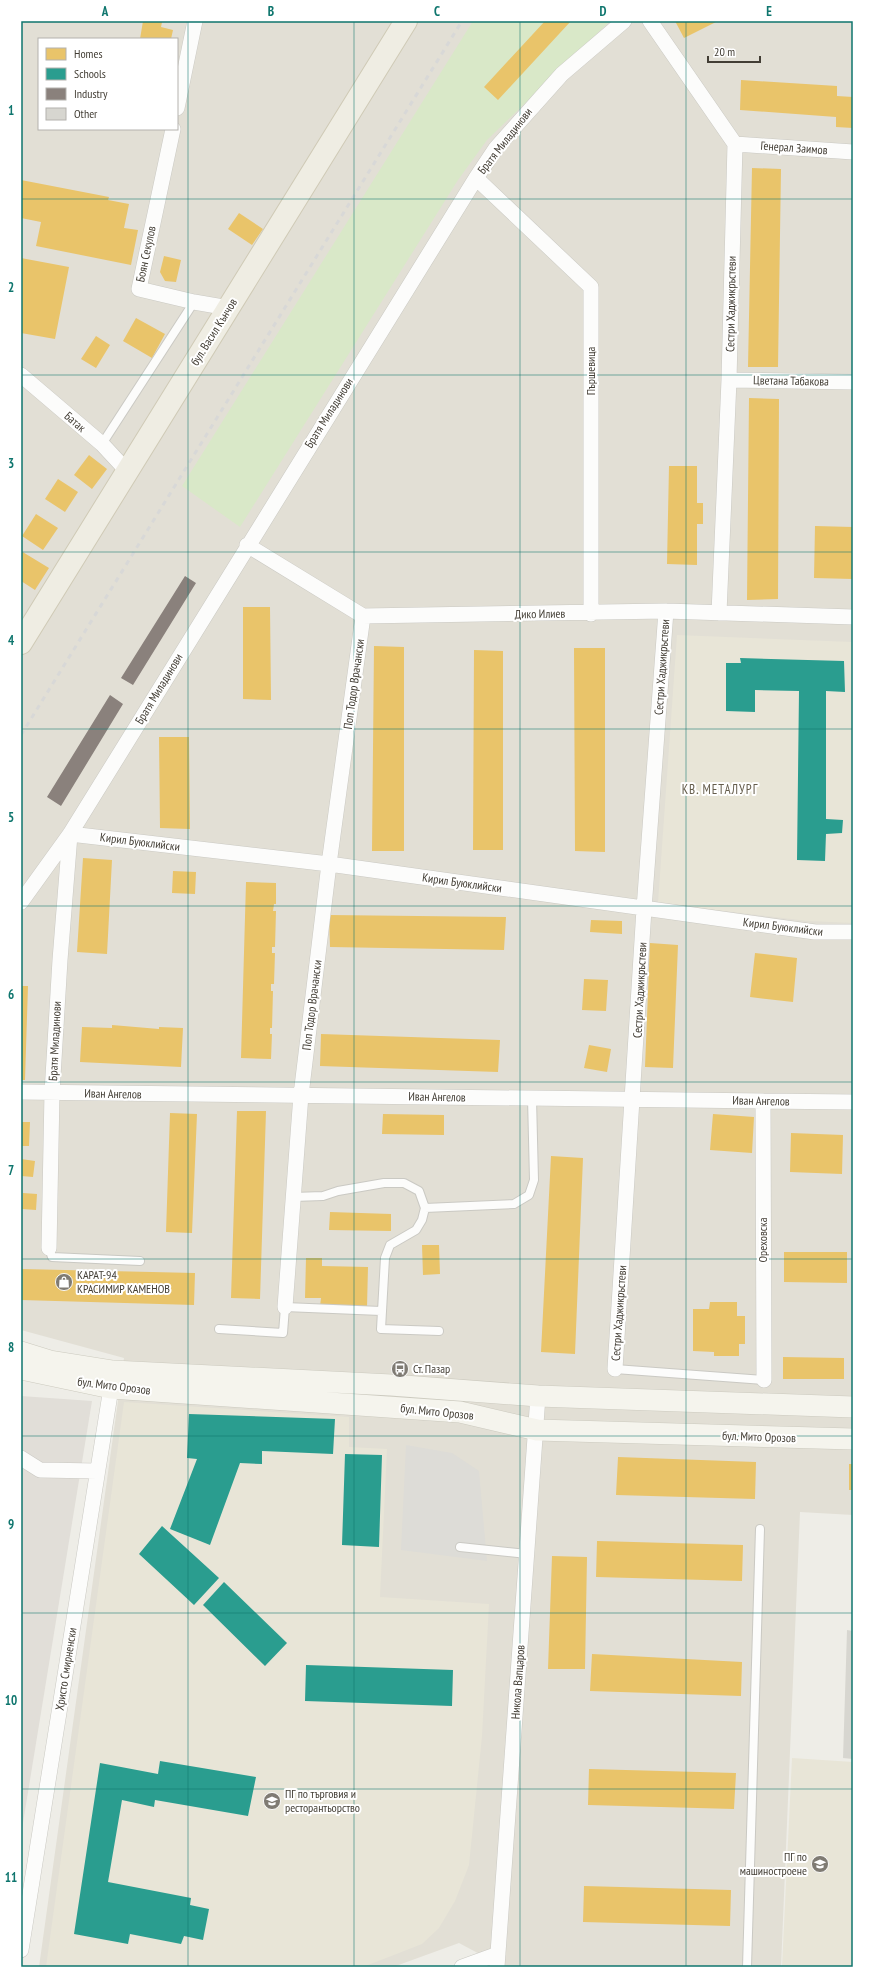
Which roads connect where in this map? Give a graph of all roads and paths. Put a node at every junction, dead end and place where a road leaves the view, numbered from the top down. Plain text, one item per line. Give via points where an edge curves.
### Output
1 (195, 21) edge
2 (406, 21) edge
3 (624, 21) edge
4 (650, 21) edge
5 (178, 103) edge
6 (173, 130) edge
7 (735, 144) junction
8 (853, 152) edge
9 (476, 178) junction
10 (194, 302) junction
11 (229, 308) junction
12 (21, 375) edge
13 (729, 380) junction
14 (853, 382) edge
15 (102, 444) junction
16 (128, 471) junction
17 (247, 545) junction
18 (666, 611) junction
19 (719, 613) junction
20 (591, 614) junction
21 (363, 616) junction
22 (853, 617) edge
23 (21, 643) edge
24 (70, 834) junction
25 (329, 864) junction
26 (21, 902) edge
27 (644, 909) junction
28 (853, 932) edge
29 (21, 1092) edge
30 (52, 1093) junction
31 (301, 1095) junction
32 (532, 1098) junction
33 (633, 1100) junction
34 (763, 1101) junction
35 (853, 1102) edge
36 (293, 1197) junction
37 (425, 1208) junction
38 (49, 1248) joint
39 (140, 1261) dead end
40 (285, 1307) junction
41 (381, 1311) junction
42 (220, 1329) dead end
43 (439, 1331) dead end
44 (21, 1352) edge
45 (21, 1369) edge
46 (615, 1369) joint
47 (764, 1380) joint
48 (110, 1388) junction
49 (538, 1396) junction
50 (853, 1407) edge
51 (536, 1430) junction
52 (853, 1440) edge
53 (21, 1458) edge
54 (97, 1471) junction
55 (760, 1529) dead end
56 (460, 1547) dead end
57 (527, 1554) junction
58 (21, 1950) edge
59 (497, 1960) edge
60 (462, 1967) edge
61 (747, 1967) edge

1 - 5 street
2 - 11 main road, бул. Васил Кънчов
3 - 9 street, Братя Миладинови via 562,74 518,121
4 - 7 street
6 - 10 street, Боян Секулов via 139,289
7 - 8 street, Генерал Заимов
7 - 13 street, Сестри Хаджикръстеви
9 - 17 street, Братя Миладинови
9 - 20 street, Пършевица via 590,287
10 - 11 street, Боян Секулов
10 - 15 lane
11 - 16 main road, бул. Васил Кънчов
12 - 15 street, Батак
13 - 14 street, Цветана Табакова
13 - 19 street, Сестри Хаджикръстеви
15 - 16 street, Батак
16 - 23 main road, бул. Васил Кънчов
17 - 21 street
17 - 24 street, Братя Миладинови
18 - 19 street, Дико Илиев
18 - 20 street, Дико Илиев
18 - 27 street, Сестри Хаджикръстеви
19 - 22 street, Дико Илиев
20 - 21 street, Дико Илиев
21 - 25 street, Поп Тодор Врачански
24 - 25 street, Кирил Буюклийски
24 - 26 street, Братя Миладинови
24 - 30 street, Братя Миладинови
25 - 27 street, Кирил Буюклийски
25 - 31 street, Поп Тодор Врачански
27 - 28 street, Кирил Буюклийски via 815,932
27 - 33 street, Сестри Хаджикръстеви
29 - 30 street, Иван Ангелов
30 - 31 street, Иван Ангелов
30 - 38 street, Братя Миладинови
31 - 32 street, Иван Ангелов
31 - 36 street, Поп Тодор Врачански
32 - 33 street, Иван Ангелов
32 - 37 lane via 534,1180 529,1195 514,1204
33 - 34 street, Иван Ангелов
33 - 46 street, Сестри Хаджикръстеви
34 - 35 street, Иван Ангелов
34 - 47 street, Ореховска
36 - 37 lane via 323,1196 384,1183 404,1183 419,1191
36 - 40 street, Поп Тодор Врачански
37 - 41 lane via 416,1230 390,1245 385,1258
38 - 39 lane via 52,1257
40 - 41 lane
40 - 42 lane, Поп Тодор Врачански via 283,1333
41 - 43 lane via 381,1328
44 - 49 main road, бул. Мито Орозов via 50,1361 113,1371 391,1385
45 - 48 main road, бул. Мито Орозов
46 - 47 lane
48 - 51 main road, бул. Мито Орозов via 460,1412
48 - 54 street, Христо Смирненски
49 - 50 main road, бул. Мито Орозов
49 - 51 street, Никола Вапцаров
51 - 52 main road, бул. Мито Орозов
51 - 57 street, Никола Вапцаров
53 - 54 street via 40,1470
54 - 58 street, Христо Смирненски
55 - 61 lane
56 - 57 lane
57 - 59 street, Никола Вапцаров
59 - 60 street

